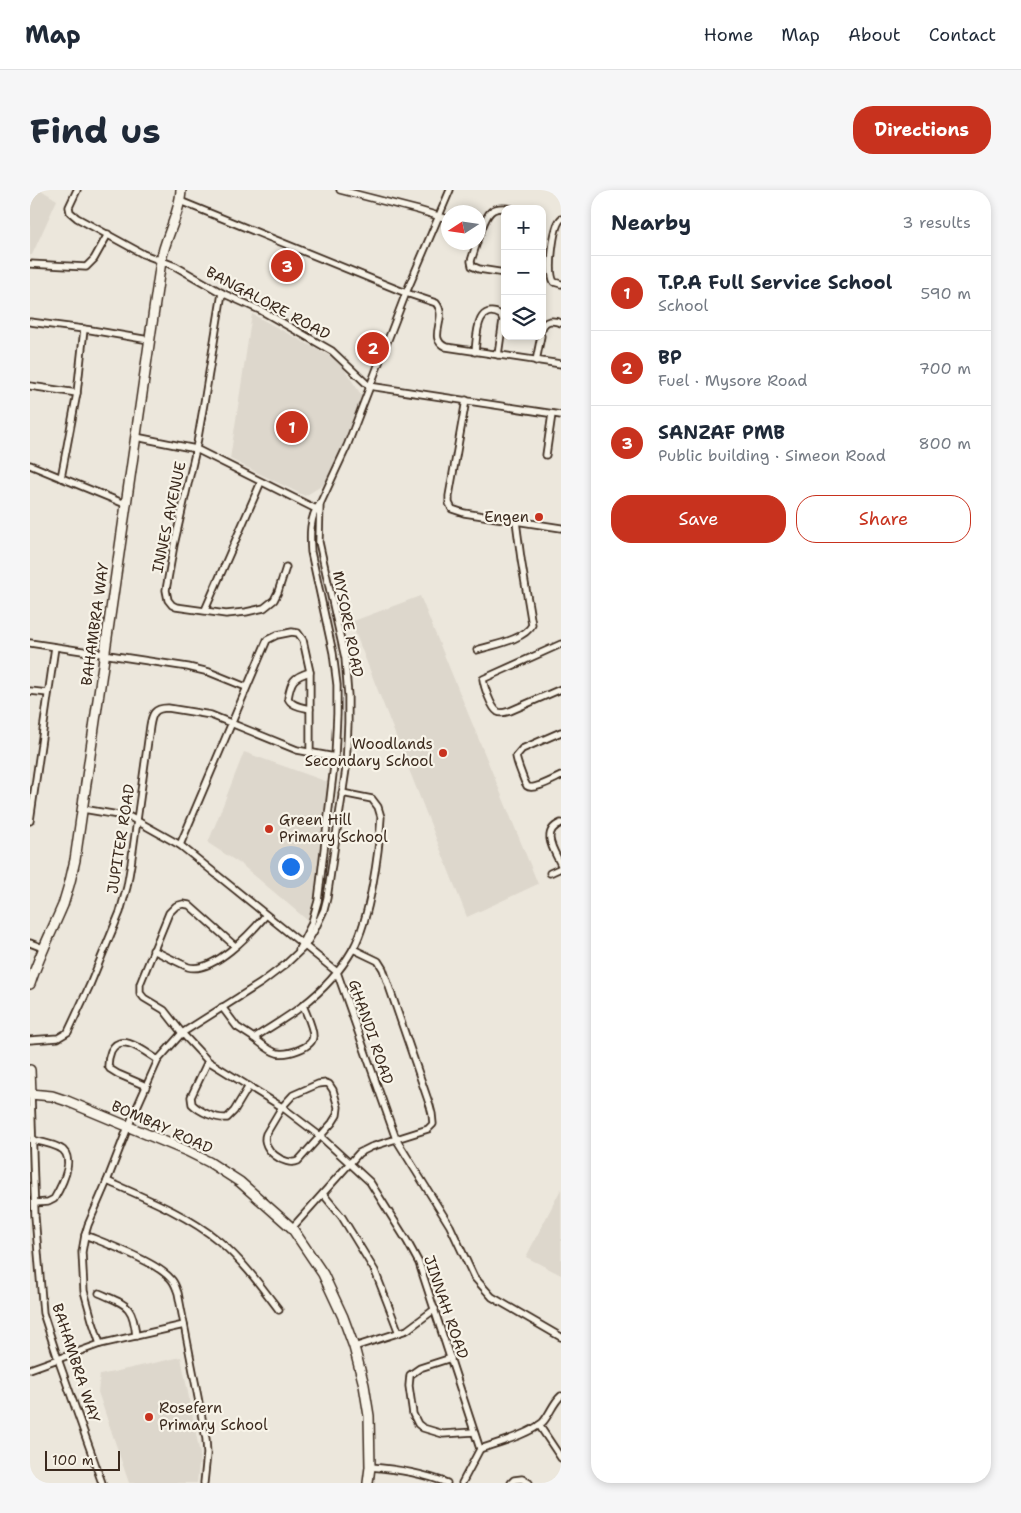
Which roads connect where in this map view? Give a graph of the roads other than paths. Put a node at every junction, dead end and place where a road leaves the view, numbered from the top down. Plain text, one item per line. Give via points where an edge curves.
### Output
1 (77, 190) edge
2 (181, 190) edge
3 (340, 190) edge
4 (450, 190) edge
5 (180, 201) junction
6 (501, 207) edge
7 (439, 215) junction
8 (486, 218) edge
9 (561, 219) edge
10 (108, 234) junction
11 (474, 250) edge
12 (161, 261) junction
13 (30, 264) edge
14 (501, 272) edge
15 (561, 284) edge
16 (222, 293) junction
17 (406, 293) junction
18 (30, 322) edge
19 (546, 322) edge
20 (561, 323) edge
21 (84, 329) junction
22 (149, 340) junction
23 (540, 340) edge
24 (475, 352) junction
25 (498, 355) junction
26 (536, 360) junction
27 (561, 364) edge
28 (30, 386) edge
29 (369, 386) junction
30 (77, 393) junction
31 (466, 400) junction
32 (552, 414) junction
33 (561, 415) edge
34 (136, 437) junction
35 (196, 449) junction
36 (546, 455) dead end
37 (30, 465) edge
38 (62, 478) junction
39 (260, 482) junction
40 (126, 504) junction
41 (319, 508) junction
42 (516, 521) junction
43 (561, 528) edge
44 (286, 567) dead end
45 (205, 610) junction
46 (30, 643) edge
47 (561, 644) edge
48 (55, 647) junction
49 (477, 650) dead end
50 (104, 654) junction
51 (310, 672) junction
52 (246, 686) junction
53 (561, 689) edge
54 (30, 691) edge
55 (48, 693) junction
56 (310, 709) junction
57 (233, 723) junction
58 (561, 732) edge
59 (310, 753) junction
60 (336, 757) junction
61 (561, 776) edge
62 (342, 793) junction
63 (83, 809) junction
64 (30, 821) edge
65 (138, 821) junction
66 (561, 823) edge
67 (180, 845) junction
68 (561, 866) edge
69 (550, 873) dead end
70 (266, 915) junction
71 (30, 943) edge
72 (235, 946) junction
73 (302, 946) junction
74 (43, 948) junction
75 (353, 949) junction
76 (153, 950) junction
77 (337, 972) junction
78 (30, 984) edge
79 (303, 1006) junction
80 (222, 1007) junction
81 (182, 1033) junction
82 (254, 1038) junction
83 (30, 1040) edge
84 (158, 1060) junction
85 (208, 1061) junction
86 (30, 1070) edge
87 (146, 1086) junction
88 (249, 1086) junction
89 (31, 1094) edge
90 (282, 1107) junction
91 (128, 1127) junction
92 (320, 1136) junction
93 (396, 1139) junction
94 (32, 1140) junction
95 (31, 1150) edge
96 (350, 1163) junction
97 (107, 1181) junction
98 (323, 1194) junction
99 (35, 1203) junction
100 (32, 1216) edge
101 (292, 1228) junction
102 (85, 1235) junction
103 (99, 1293) dead end
104 (435, 1309) junction
105 (280, 1310) dead end
106 (184, 1325) junction
107 (398, 1333) junction
108 (136, 1336) junction
109 (561, 1337) edge
110 (100, 1344) junction
111 (354, 1347) junction
112 (451, 1358) junction
113 (58, 1359) junction
114 (30, 1369) edge
115 (561, 1396) edge
116 (539, 1425) junction
117 (474, 1432) junction
118 (480, 1449) junction
119 (561, 1458) edge
120 (370, 1466) junction
121 (102, 1483) edge
122 (204, 1483) edge
123 (368, 1483) edge
124 (448, 1483) edge
125 (462, 1483) edge
126 (511, 1483) edge
127 (529, 1483) edge

1 - 10 street, BANGALORE ROAD via 69,205 70,212
2 - 5 street, BAHAMBRA WAY
3 - 7 street
4 - 7 street, MYSORE ROAD
5 - 12 street, BAHAMBRA WAY
5 - 17 street
6 - 8 street via 494,208
7 - 17 street, MYSORE ROAD
9 - 15 street via 556,228 551,273 554,282
10 - 12 street, BANGALORE ROAD
10 - 13 street via 86,267
11 - 14 street via 472,266
12 - 16 street, BANGALORE ROAD
12 - 22 street, BAHAMBRA WAY
16 - 29 street, BANGALORE ROAD via 262,311 332,351
16 - 35 street, INNES AVENUE
17 - 24 street via 439,306 439,343
17 - 29 street, MYSORE ROAD
18 - 21 street
19 - 20 street
21 - 22 street
21 - 30 street
22 - 34 street, BAHAMBRA WAY
23 - 26 street
24 - 25 street
24 - 25 street via 481,317 495,313 503,320
25 - 26 street
26 - 27 street
28 - 30 street
29 - 31 street
29 - 41 street, MYSORE ROAD
30 - 38 street
31 - 32 street
31 - 42 street via 448,496 450,506 456,511
32 - 33 street
32 - 36 street
34 - 35 street
34 - 40 street, BAHAMBRA WAY
35 - 39 street
35 - 45 street, INNES AVENUE via 166,595 176,607
37 - 38 street
38 - 40 street
39 - 41 street
39 - 45 street
40 - 50 street, BAHAMBRA WAY
41 - 60 street, MYSORE ROAD via 310,539 336,670
41 - 62 street, MYSORE ROAD via 319,542 347,674 348,731
42 - 43 street
42 - 49 street via 532,625 518,637
44 - 45 street, INNES AVENUE via 274,600 264,608 234,614
46 - 48 street
47 - 53 street via 483,679 492,703 501,713
48 - 50 street
48 - 55 street
50 - 52 street via 199,669
50 - 63 street, BAHAMBRA WAY
51 - 52 street via 302,636 286,632 267,640
51 - 56 street
51 - 56 street via 294,679 288,698 293,704
52 - 57 street
54 - 55 street
55 - 64 street
56 - 59 street
57 - 59 street
57 - 65 street, JUPITER ROAD via 190,710 162,708 153,713
57 - 67 street
58 - 61 street via 522,749 516,760 527,786 536,787
59 - 60 street
60 - 73 street, MYSORE ROAD via 318,901
62 - 73 street, MYSORE ROAD via 327,898 318,924
62 - 75 street via 369,797 378,807 381,817 372,885
63 - 65 street, GHANDI ROAD via 118,814
63 - 74 street, BAHAMBRA WAY via 67,892
65 - 67 street, GHANDI ROAD
65 - 83 street, JUPITER ROAD via 125,898 72,1026 58,1038
66 - 68 street via 551,830 550,837
67 - 70 street, GHANDI ROAD
68 - 69 street
70 - 72 street
70 - 73 street, GHANDI ROAD
71 - 74 street
72 - 76 street via 197,969
72 - 76 street, JINNAH ROAD via 198,912 183,904 169,913
73 - 77 street, GHANDI ROAD
73 - 80 street, MYSORE ROAD via 286,964
74 - 78 street, BAHAMBRA WAY
75 - 77 street
75 - 93 street via 378,961 383,969 432,1114 433,1124 428,1129
76 - 81 street, JINNAH ROAD via 140,984 140,993 164,1010
77 - 79 street
77 - 93 street, GHANDI ROAD
79 - 82 street
79 - 82 street via 313,1035 308,1045 280,1053
80 - 81 street, MYSORE ROAD
80 - 82 street via 237,1027
81 - 84 street, MYSORE ROAD
81 - 85 street, JINNAH ROAD
84 - 87 street, MYSORE ROAD
84 - 87 street via 124,1042 117,1043 108,1057 108,1066 114,1072
85 - 88 street, JINNAH ROAD
85 - 88 street via 191,1097 192,1104 199,1109 227,1118
86 - 89 street, BAHAMBRA WAY
87 - 91 street, MYSORE ROAD
88 - 90 street, JINNAH ROAD
89 - 91 street, BOMBAY ROAD via 58,1098
89 - 94 street, BAHAMBRA WAY
90 - 92 street, JINNAH ROAD
90 - 92 street via 297,1092 318,1084 329,1084 338,1111
90 - 92 street via 265,1139 271,1152 284,1161 295,1163
91 - 97 street, MYSORE ROAD
91 - 101 street, BOMBAY ROAD via 209,1162 240,1182
92 - 96 street, JINNAH ROAD
93 - 96 street via 364,1150
93 - 109 street, GHANDI ROAD via 450,1226 480,1286 502,1304
94 - 95 street, BAHAMBRA WAY
94 - 99 street via 59,1148 67,1157 68,1164 54,1199
95 - 99 street, BAHAMBRA WAY
96 - 98 street
96 - 104 street, JINNAH ROAD via 370,1182 407,1241 419,1263
97 - 102 street, MYSORE ROAD
97 - 105 street via 184,1217 207,1232 244,1266
98 - 101 street
98 - 107 street via 342,1217 375,1271
99 - 100 street, BAHAMBRA WAY
100 - 113 street, BAHAMBRA WAY via 43,1313
101 - 111 street, BOMBAY ROAD via 323,1274
102 - 106 street via 166,1274 175,1285
102 - 110 street, MYSORE ROAD via 82,1252 84,1291
103 - 108 street via 131,1311
104 - 107 street
104 - 112 street, JINNAH ROAD
106 - 108 street
106 - 122 street via 206,1439
107 - 111 street
108 - 110 street
110 - 113 street
111 - 120 street, BOMBAY ROAD via 366,1395
112 - 117 street, JINNAH ROAD
112 - 117 street via 420,1368 410,1375 415,1420 423,1428 443,1434
113 - 114 street
113 - 121 street, BAHAMBRA WAY
115 - 116 street
116 - 118 street
116 - 119 street
117 - 118 street, JINNAH ROAD
118 - 125 street
120 - 123 street, BOMBAY ROAD
120 - 124 street via 423,1474
126 - 127 street via 522,1479

